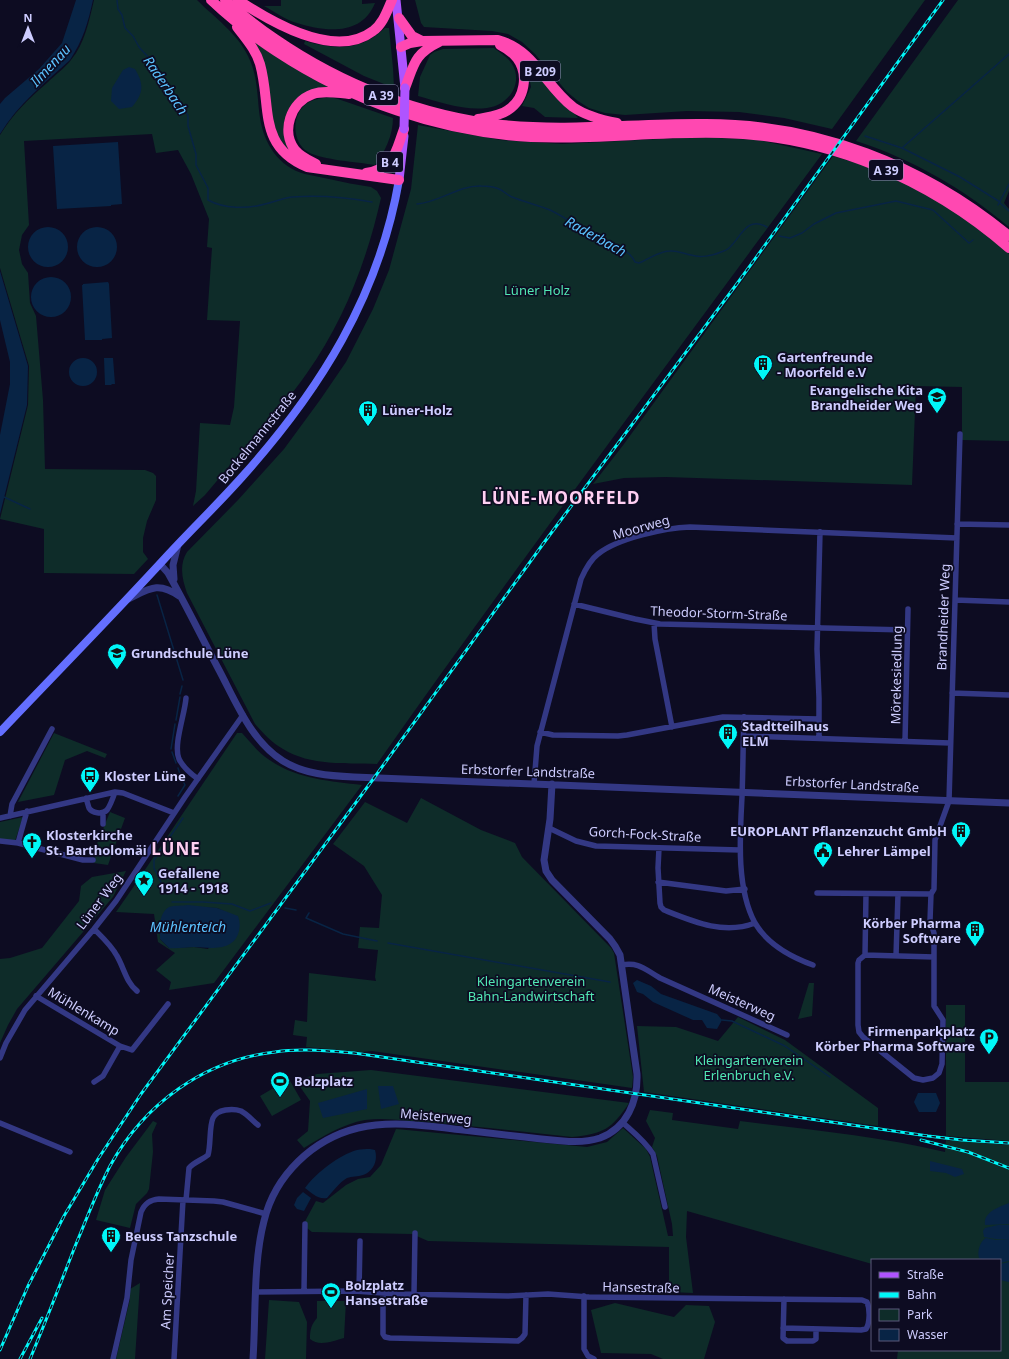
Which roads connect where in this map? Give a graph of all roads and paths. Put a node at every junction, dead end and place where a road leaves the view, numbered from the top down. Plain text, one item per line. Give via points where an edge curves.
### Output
1 (212, 0) edge
2 (225, 0) edge
3 (238, 0) edge
4 (392, 0) edge
5 (396, 0) edge
6 (227, 14) junction
7 (399, 18) junction
8 (487, 40) junction
9 (422, 41) junction
10 (441, 41) junction
11 (401, 47) junction
12 (405, 88) junction
13 (356, 95) junction
14 (471, 120) junction
15 (643, 126) junction
16 (404, 129) junction
17 (326, 170) junction
18 (358, 174) junction
19 (399, 180) junction
20 (1009, 236) edge
21 (1009, 248) edge
22 (960, 434) dead end
23 (957, 524) junction
24 (1009, 526) edge
25 (820, 532) junction
26 (956, 538) junction
27 (178, 545) junction
28 (160, 564) junction
29 (174, 584) junction
30 (181, 597) junction
31 (126, 600) junction
32 (955, 600) junction
33 (1009, 602) edge
34 (574, 604) junction
35 (908, 609) dead end
36 (654, 623) junction
37 (817, 628) junction
38 (907, 630) junction
39 (952, 693) junction
40 (1009, 696) edge
41 (186, 698) dead end
42 (243, 715) junction
43 (744, 717) junction
44 (819, 720) junction
45 (672, 727) junction
46 (52, 729) dead end
47 (0, 732) edge
48 (540, 732) junction
49 (744, 736) junction
50 (819, 738) junction
51 (905, 741) junction
52 (950, 743) junction
53 (198, 779) junction
54 (534, 784) junction
55 (552, 784) junction
56 (742, 791) junction
57 (115, 792) junction
58 (86, 798) junction
59 (949, 801) junction
60 (1009, 803) edge
61 (27, 811) junction
62 (103, 812) junction
63 (174, 813) junction
64 (10, 816) junction
65 (0, 818) edge
66 (103, 824) dead end
67 (549, 828) junction
68 (0, 841) edge
69 (18, 843) junction
70 (659, 848) junction
71 (740, 850) junction
72 (93, 860) dead end
73 (658, 882) junction
74 (744, 889) junction
75 (817, 893) dead end
76 (866, 894) junction
77 (898, 894) junction
78 (931, 894) junction
79 (755, 923) junction
80 (94, 929) junction
81 (865, 955) junction
82 (896, 956) junction
83 (934, 957) junction
84 (621, 965) junction
85 (813, 965) dead end
86 (137, 991) dead end
87 (36, 996) junction
88 (168, 1004) dead end
89 (787, 1035) dead end
90 (120, 1046) junction
91 (0, 1058) edge
92 (94, 1082) dead end
93 (622, 1122) junction
94 (0, 1123) edge
95 (258, 1125) dead end
96 (70, 1152) dead end
97 (184, 1200) junction
98 (665, 1206) dead end
99 (266, 1214) junction
100 (305, 1224) dead end
101 (415, 1233) dead end
102 (360, 1241) dead end
103 (304, 1291) junction
104 (359, 1291) junction
105 (256, 1292) junction
106 (382, 1292) junction
107 (414, 1294) junction
108 (526, 1295) junction
109 (584, 1296) junction
110 (784, 1299) junction
111 (783, 1328) junction
112 (816, 1329) junction
113 (113, 1359) edge
114 (174, 1359) edge
115 (253, 1359) edge
116 (594, 1359) edge

1 - 6 highway, A 39
2 - 14 highway, A 39 via 274,39 359,87 420,109
3 - 4 highway via 285,27 312,37 343,42 365,36 374,30 383,21
5 - 7 main road, Bockelmannstraße
6 - 13 highway, A 39 via 292,61
6 - 17 highway via 249,42 259,62 271,132 277,144 296,162
7 - 9 highway via 412,36
7 - 11 main road, Bockelmannstraße
8 - 10 highway, B 209
8 - 14 highway via 508,49 518,59 523,69 522,93 517,103 508,111
8 - 15 highway, B 209 via 506,42 522,51 574,108 603,120
9 - 10 highway, B 209
9 - 11 highway
10 - 12 highway via 424,50 418,57
11 - 12 main road, Bockelmannstraße
12 - 16 main road, Bockelmannstraße, bridge
13 - 17 highway, A 39 via 325,92 313,94 304,98 291,115 288,125 292,146 303,158
13 - 21 highway, A 39 via 419,118 501,134 563,138 724,133 757,135 802,143 860,160 915,183 967,215
14 - 15 highway, A 39 via 501,125 562,129
15 - 20 highway, A 39 via 706,124 758,127 806,135 847,146 892,163 931,182
16 - 18 highway, B 4 via 394,157 387,166 377,171
16 - 19 main road, Bockelmannstraße
17 - 18 highway
18 - 19 highway
19 - 27 main road, Bockelmannstraße via 392,217 378,261 356,316 335,355 273,441 223,499
22 - 23 street, Brandheider Weg
23 - 24 street
23 - 26 street, Brandheider Weg
25 - 26 street, Moorweg
25 - 34 street, Moorweg via 690,527 640,536 605,550 593,558 581,579
25 - 37 street
26 - 32 street, Brandheider Weg
27 - 28 main road, Bockelmannstraße
27 - 29 street via 173,565
28 - 29 street, Erbstorfer Landstraße
28 - 31 main road, Bockelmannstraße
29 - 30 street, Erbstorfer Landstraße
30 - 31 street via 168,589 158,587
30 - 42 street, Erbstorfer Landstraße
31 - 47 main road, Bockelmannstraße
32 - 33 street
32 - 39 street, Brandheider Weg
34 - 36 street, Theodor-Storm-Straße
34 - 48 street, Moorweg
35 - 38 street, Mörekesiedlung
36 - 37 street, Theodor-Storm-Straße
36 - 45 street
37 - 38 street, Theodor-Storm-Straße
37 - 44 street
38 - 51 street, Mörekesiedlung
39 - 40 street
39 - 52 street, Brandheider Weg
41 - 53 street via 177,750 182,764
42 - 53 street, Lüner Weg
42 - 54 street, Erbstorfer Landstraße via 254,733 272,752 290,765 312,772 336,776
43 - 44 street
43 - 45 street via 722,717
43 - 49 street
44 - 50 street
45 - 48 street via 618,736 554,735
46 - 64 street via 12,804
48 - 54 street, Moorweg via 535,756
49 - 50 street, Mörekesiedlung
49 - 56 street
50 - 51 street, Mörekesiedlung
51 - 52 street, Mörekesiedlung
52 - 59 street, Brandheider Weg
53 - 63 street, Lüner Weg
54 - 55 street, Erbstorfer Landstraße
55 - 56 street, Erbstorfer Landstraße
55 - 67 street
56 - 59 street, Erbstorfer Landstraße
56 - 71 street
57 - 58 street
57 - 62 street via 107,810
57 - 63 street
58 - 61 street
58 - 62 street via 89,808 97,813
59 - 60 street, Erbstorfer Landstraße
59 - 78 street, Brandheider Weg via 936,836 934,889
61 - 64 street
61 - 69 street
62 - 66 street
63 - 80 street, Lüner Weg via 116,901
64 - 65 street
67 - 70 street, Gorch-Fock-Straße via 584,844
67 - 84 street, Meisterweg via 544,860 549,876 610,939 620,955
68 - 69 street
69 - 72 street via 83,860
70 - 71 street, Gorch-Fock-Straße
70 - 73 street
71 - 74 street
73 - 74 street via 726,891
73 - 79 street via 660,903 664,910 716,928 738,928
74 - 79 street
75 - 76 street
76 - 77 street
76 - 81 street
77 - 78 street
77 - 82 street
78 - 83 street, Brandheider Weg via 930,921 934,933
79 - 85 street via 770,941 783,951
80 - 86 street via 113,949 130,986
80 - 87 street, Lüner Weg
81 - 82 street
81 - 83 street, Brandheider Weg via 858,964 859,1032 914,1078 923,1080 933,1078 939,1073 942,1064 943,1020 934,1006
82 - 83 street
84 - 89 street, Meisterweg via 640,966 660,978
84 - 93 street, Meisterweg via 637,1081 634,1102
87 - 90 street, Mühlenkamp
87 - 91 street, Lüner Weg via 15,1026
88 - 90 street, Mühlenkamp via 132,1050
90 - 92 street, Mühlenkamp via 103,1076
93 - 98 street via 653,1154
93 - 99 street, Meisterweg via 600,1138 580,1142 406,1124 359,1128 325,1141 295,1164 280,1184
94 - 96 street
95 - 97 street, Am Speicher via 242,1112 225,1110 217,1113 213,1119 208,1155 192,1164
97 - 99 street via 223,1202
97 - 113 street via 153,1200 144,1206 141,1212 131,1260 127,1298
97 - 114 street, Am Speicher
99 - 105 street, Meisterweg via 259,1248
100 - 103 street
101 - 107 street
102 - 104 street
103 - 104 street, Hansestraße
103 - 105 street, Hansestraße
104 - 106 street, Hansestraße
105 - 115 street, Meisterweg
106 - 107 street, Hansestraße
106 - 108 street via 382,1334 390,1338 453,1340 518,1341 525,1334
107 - 108 street, Hansestraße
108 - 109 street, Hansestraße
109 - 110 street, Hansestraße
109 - 116 street via 584,1349 587,1355
110 - 111 street
110 - 112 street, Hansestraße via 862,1300 869,1306 866,1329
111 - 112 street
111 - 112 street via 783,1338 787,1341 816,1340

